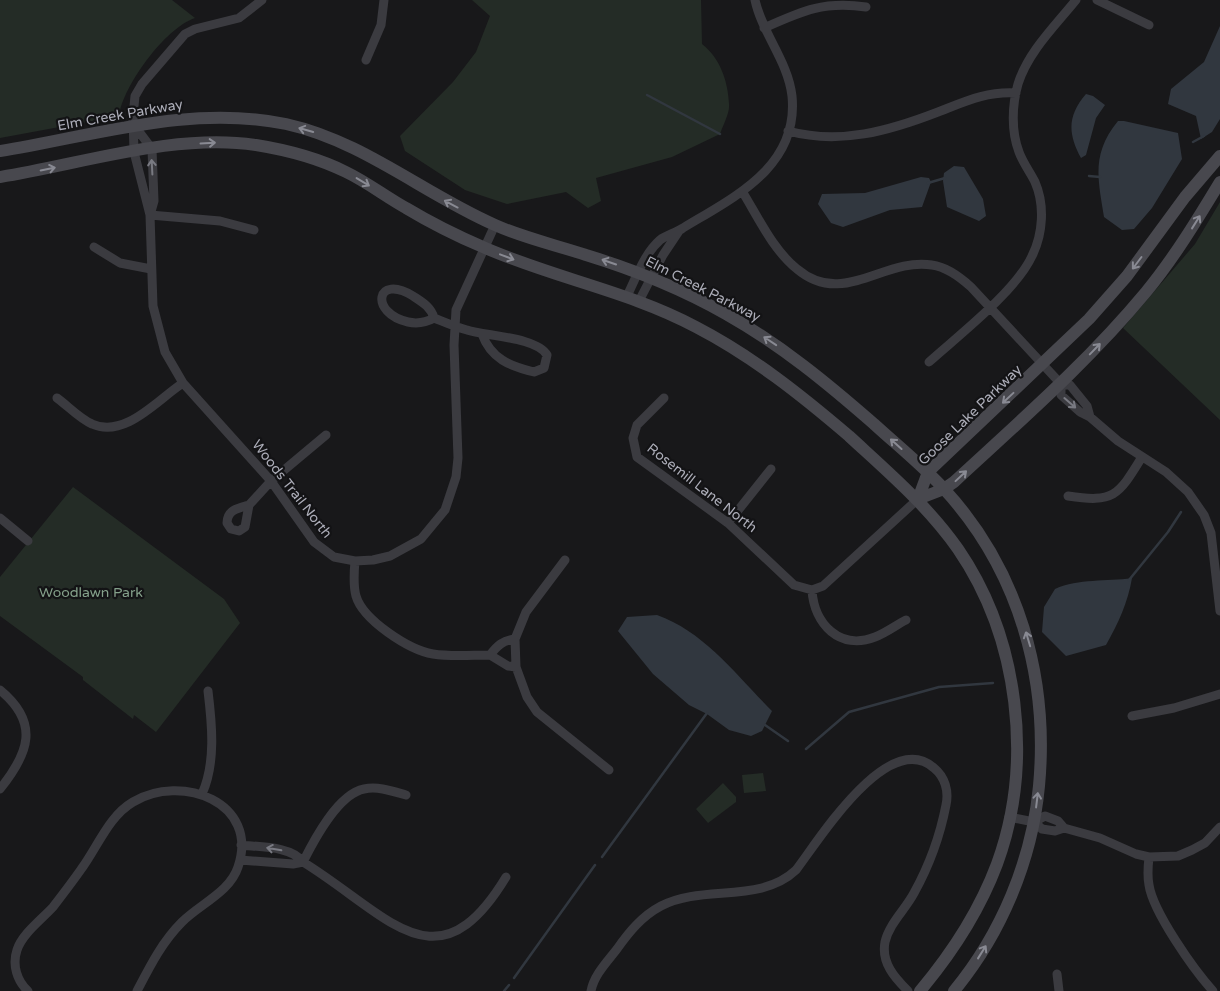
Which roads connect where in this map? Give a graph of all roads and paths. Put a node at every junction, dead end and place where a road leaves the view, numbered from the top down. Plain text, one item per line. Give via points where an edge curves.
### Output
1 (262, 0) edge
2 (384, 0) edge
3 (755, 0) edge
4 (1076, 0) edge
5 (1097, 0) edge
6 (866, 7) dead end
7 (1150, 25) dead end
8 (764, 28) junction
9 (366, 60) dead end
10 (1016, 93) junction
11 (134, 125) junction
12 (788, 131) junction
13 (152, 149) junction
14 (0, 151) edge
15 (134, 152) junction
16 (1220, 156) edge
17 (0, 177) edge
18 (1220, 182) edge
19 (742, 191) junction
20 (150, 215) junction
21 (495, 225) junction
22 (254, 230) dead end
23 (483, 247) junction
24 (94, 248) dead end
25 (152, 269) junction
26 (645, 275) junction
27 (627, 296) junction
28 (639, 301) junction
29 (990, 306) junction
30 (434, 318) junction
31 (455, 326) junction
32 (482, 334) junction
33 (929, 362) dead end
34 (1043, 364) junction
35 (184, 383) junction
36 (1061, 384) junction
37 (58, 398) dead end
38 (664, 398) dead end
39 (326, 435) dead end
40 (1142, 457) junction
41 (771, 469) dead end
42 (928, 472) junction
43 (271, 481) junction
44 (944, 489) junction
45 (1068, 496) dead end
46 (918, 499) junction
47 (249, 505) dead end
48 (0, 518) edge
49 (728, 523) junction
50 (28, 541) dead end
51 (565, 560) dead end
52 (355, 561) junction
53 (1218, 566) edge
54 (812, 590) junction
55 (1220, 611) edge
56 (906, 620) dead end
57 (515, 639) junction
58 (490, 655) junction
59 (516, 667) junction
60 (0, 690) edge
61 (208, 691) dead end
62 (1220, 694) edge
63 (1132, 716) dead end
64 (609, 770) dead end
65 (0, 789) edge
66 (202, 794) junction
67 (406, 795) dead end
68 (1009, 817) junction
69 (1034, 822) junction
70 (1220, 827) edge
71 (241, 845) junction
72 (1149, 857) junction
73 (240, 860) junction
74 (303, 862) junction
75 (506, 877) dead end
76 (485, 920) dead end
77 (374, 924) dead end
78 (1057, 974) dead end
79 (25, 990) edge
80 (137, 991) edge
81 (591, 991) edge
82 (908, 991) edge
83 (920, 991) edge
84 (954, 991) edge
85 (1059, 991) edge
86 (1213, 991) edge

1 - 11 street, Woods Trail North via 239,18 195,29 176,43 135,96
2 - 9 street via 381,25
3 - 8 street
4 - 10 street via 1032,56
5 - 7 street
6 - 8 street via 839,5 807,9
8 - 12 street via 781,60 792,95
10 - 12 street via 989,93 899,127 871,133 828,138
10 - 29 street via 1013,118 1018,151 1039,194 1041,224 1032,256 1021,275
11 - 13 street
11 - 14 street, Elm Creek Parkway
11 - 15 street, Woods Trail North
21 -> 11 street, Elm Creek Parkway via 452,205 378,161 309,131 230,118
12 - 19 street via 773,163
13 - 15 street
20 -> 13 street, Woods Trail North via 154,201
13 -> 23 street via 216,142 251,144 313,158 347,172 445,230
17 -> 15 street
15 - 20 street, Woods Trail North
16 -> 34 street, Goose Lake Parkway via 1127,276
36 -> 18 street via 1147,291 1197,222
19 - 26 street via 679,231
19 - 29 street via 788,262 810,277 836,284 850,283 904,265 932,265 959,276
20 - 22 street via 220,221
20 - 25 street, Woods Trail North
21 - 23 street, Woods Trail North
26 -> 21 street, Elm Creek Parkway
23 -> 27 street
23 - 31 street, Woods Trail North via 456,310
24 - 25 street via 120,262
25 - 35 street, Woods Trail North via 153,306 160,336 165,352
26 - 27 street
26 - 28 street
42 -> 26 street, Elm Creek Parkway via 796,358 722,312
27 - 28 street
28 - 46 street via 693,325 764,368 829,419
29 - 33 street
29 - 34 street
30 - 30 street via 415,323 398,320 382,305 383,292 397,288 409,294 432,312
30 - 31 street
31 - 32 street
31 - 52 street, Woods Trail North via 458,458 452,495 445,510 421,539 390,556
32 - 32 street via 496,357 514,367 534,372 544,368 547,355 540,348
34 - 36 street
34 -> 42 street, Goose Lake Parkway
35 - 37 street via 125,424 110,429 92,424
35 - 43 street, Woods Trail North
36 - 40 street via 1070,385 1087,406 1090,416
44 -> 36 street
38 - 49 street, Rosemill Lane North via 637,425 633,438 638,457
39 - 43 street
40 - 45 street via 1124,484 1110,496 1093,500
40 - 53 street via 1181,484 1193,499 1211,533
41 - 49 street
42 - 44 street, Elm Creek Parkway
42 - 46 street, Goose Lake Parkway
43 - 47 street
43 - 52 street, Woods Trail North via 314,542 334,556
44 - 46 street
69 -> 44 street, Elm Creek Parkway via 1042,752 1041,712 1028,640 995,561 974,526
46 - 54 street via 832,579
46 - 68 street via 975,577 1002,642 1014,706 1017,744
48 - 50 street
49 - 54 street, Rosemill Lane North via 788,581 801,589
51 - 57 street via 526,612
52 - 58 street via 354,585 360,605 368,616 404,643 434,654
53 - 55 street
54 - 56 street via 820,621 847,640 875,637
57 - 58 street via 507,640
57 - 59 street
58 - 59 street
59 - 64 street via 536,712
60 - 65 street via 21,712 28,736 20,758
61 - 66 street via 211,762
62 - 63 street
66 - 71 street via 233,817 241,835
66 - 79 street via 159,792 132,802 118,815 76,876 17,949 16,969
67 - 74 street via 371,788 353,793 332,814
68 - 69 street
68 - 83 street via 997,863 968,925
69 - 72 street via 1042,829 1054,831 1064,828
84 -> 69 street, Elm Creek Parkway via 1003,915 1024,861
70 - 72 street via 1205,843 1178,856
71 - 73 street
74 -> 71 street via 298,856 278,849
72 - 86 street via 1149,886 1159,910 1196,971
73 - 74 street
73 - 80 street via 233,878 225,887 199,906 168,939
74 - 77 street via 326,878
75 - 76 street
78 - 85 street
81 - 82 street via 597,975 626,936 648,914 677,900 763,888 786,880 866,783 889,765 912,759 932,766 940,774 948,793 928,866 889,931 885,944 889,969

